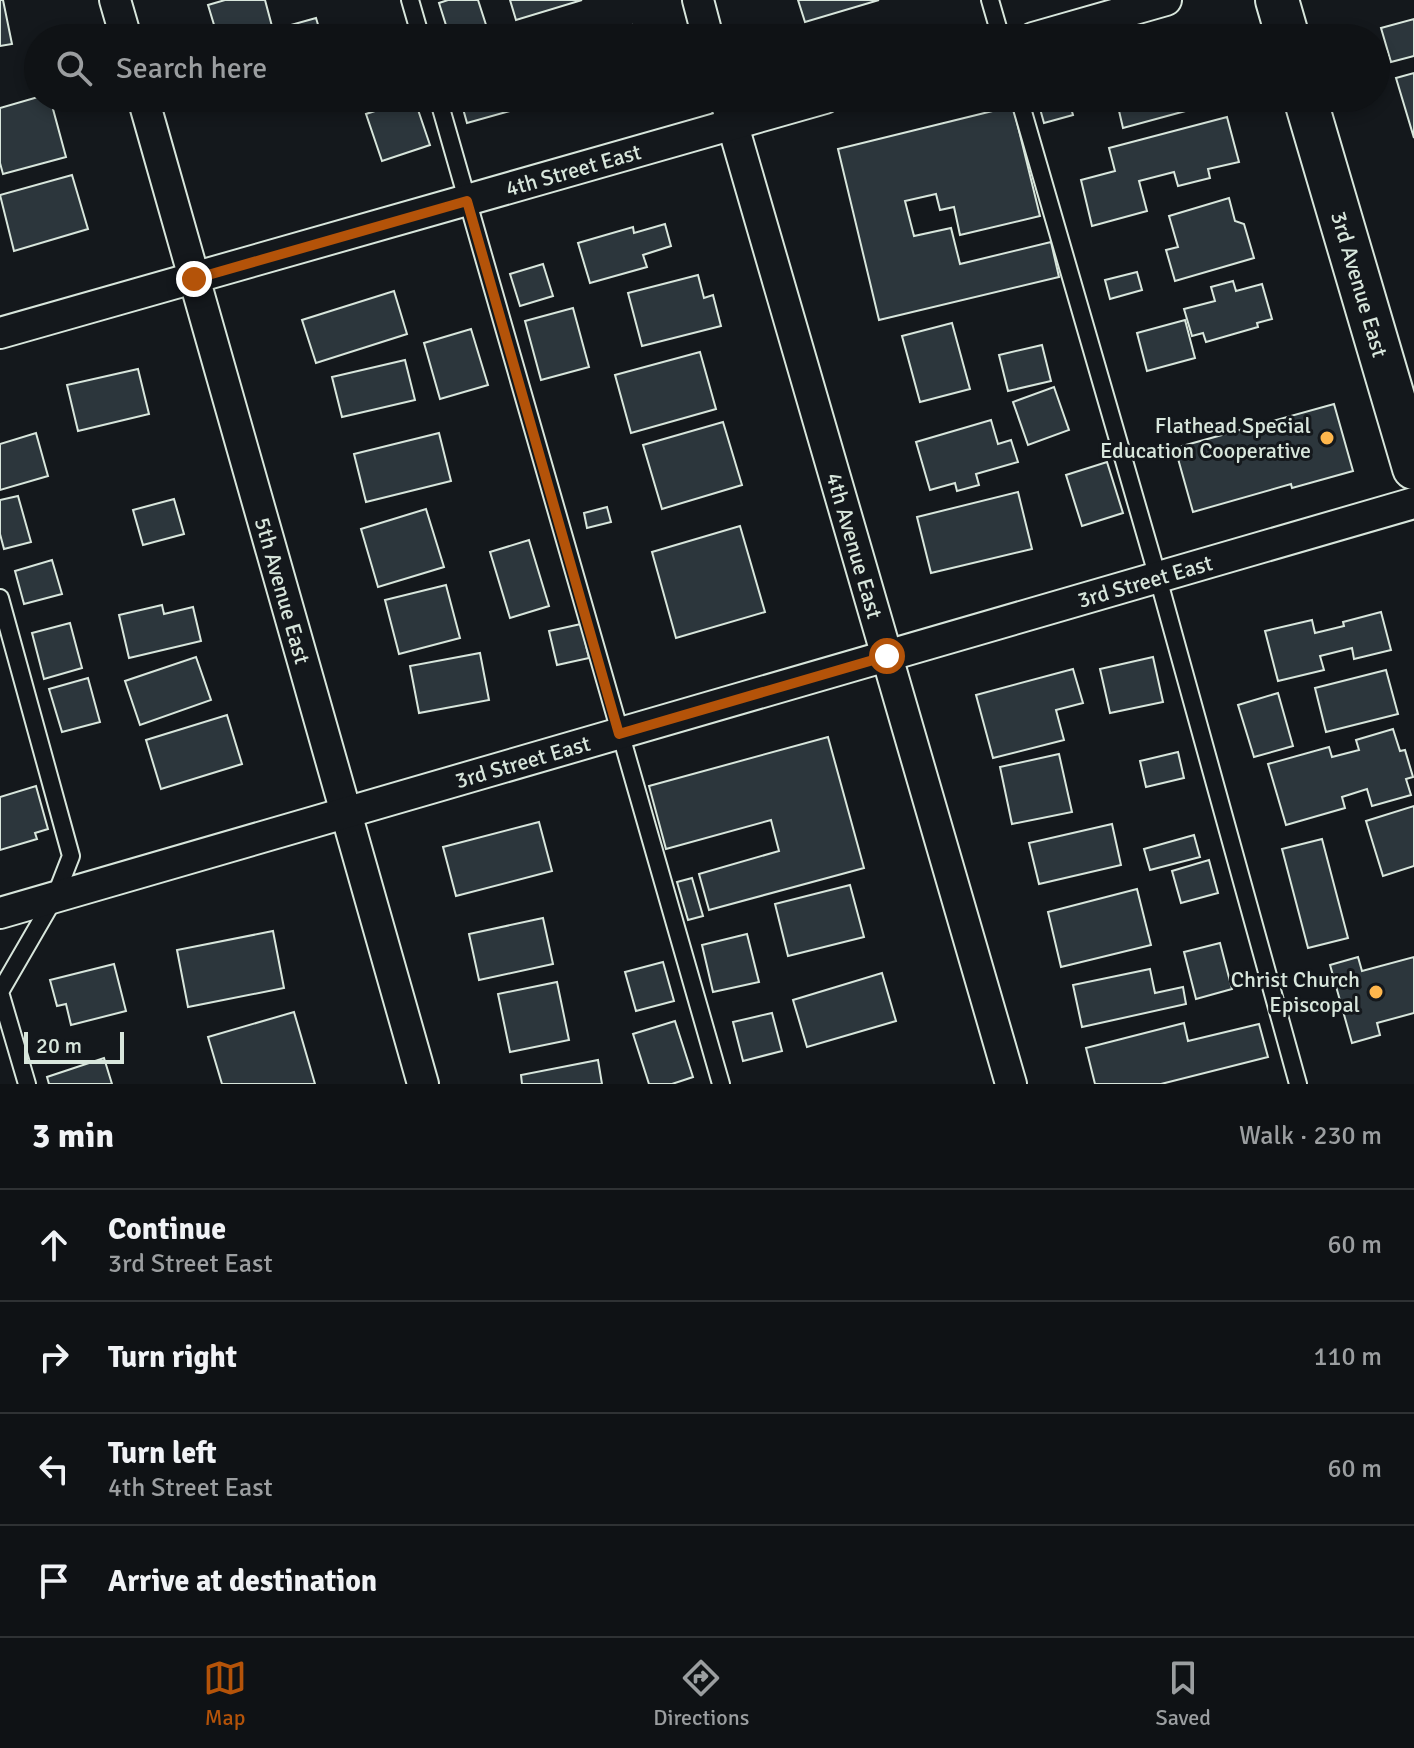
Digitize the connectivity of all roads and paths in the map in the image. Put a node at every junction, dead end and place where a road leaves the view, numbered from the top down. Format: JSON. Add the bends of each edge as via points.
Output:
{"nodes":[{"id":1,"x":115,"y":0,"type":"edge"},
{"id":2,"x":410,"y":0,"type":"edge"},
{"id":3,"x":698,"y":0,"type":"edge"},
{"id":4,"x":990,"y":0,"type":"edge"},
{"id":5,"x":1166,"y":0,"type":"edge"},
{"id":6,"x":1277,"y":0,"type":"edge"},
{"id":7,"x":122,"y":24,"type":"edge"},
{"id":8,"x":417,"y":24,"type":"edge"},
{"id":9,"x":704,"y":24,"type":"edge"},
{"id":10,"x":997,"y":24,"type":"edge"},
{"id":11,"x":1082,"y":24,"type":"edge"},
{"id":12,"x":1284,"y":24,"type":"edge"},
{"id":13,"x":147,"y":112,"type":"edge"},
{"id":14,"x":442,"y":112,"type":"edge"},
{"id":15,"x":726,"y":112,"type":"edge"},
{"id":16,"x":729,"y":112,"type":"edge"},
{"id":17,"x":1023,"y":112,"type":"edge"},
{"id":18,"x":1309,"y":112,"type":"edge"},
{"id":19,"x":467,"y":201,"type":"junction"},
{"id":20,"x":194,"y":279,"type":"junction"},
{"id":21,"x":0,"y":333,"type":"edge"},
{"id":22,"x":1414,"y":468,"type":"edge"},
{"id":23,"x":1414,"y":503,"type":"edge"},
{"id":24,"x":1158,"y":578,"type":"junction"},
{"id":25,"x":0,"y":598,"type":"edge"},
{"id":26,"x":887,"y":656,"type":"junction"},
{"id":27,"x":619,"y":734,"type":"junction"},
{"id":28,"x":346,"y":813,"type":"junction"},
{"id":29,"x":55,"y":897,"type":"junction"},
{"id":30,"x":0,"y":913,"type":"edge"},
{"id":31,"x":27,"y":1084,"type":"edge"},
{"id":32,"x":423,"y":1084,"type":"edge"},
{"id":33,"x":721,"y":1084,"type":"edge"},
{"id":34,"x":1011,"y":1084,"type":"edge"},
{"id":35,"x":1298,"y":1084,"type":"edge"}],
"edges":[{"from":1,"to":7,"type":"street"},
{"from":2,"to":8,"type":"lane"},
{"from":3,"to":9,"type":"street"},
{"from":4,"to":10,"type":"lane"},
{"from":5,"to":11,"type":"street"},
{"from":6,"to":12,"type":"street"},
{"from":13,"to":20,"type":"street","name":"5th Avenue East"},
{"from":14,"to":19,"type":"lane"},
{"from":15,"to":19,"type":"street","name":"4th Street East"},
{"from":16,"to":26,"type":"street","name":"4th Avenue East"},
{"from":17,"to":24,"type":"lane"},
{"from":18,"to":22,"type":"street","name":"3rd Avenue East"},
{"from":19,"to":20,"type":"street","name":"4th Street East"},
{"from":19,"to":27,"type":"lane"},
{"from":20,"to":21,"type":"street","name":"4th Street East"},
{"from":20,"to":28,"type":"street","name":"5th Avenue East"},
{"from":23,"to":24,"type":"street","name":"3rd Street East"},
{"from":24,"to":26,"type":"street","name":"3rd Street East"},
{"from":24,"to":35,"type":"lane"},
{"from":25,"to":29,"type":"lane","via":[[71,856]]},
{"from":26,"to":27,"type":"street","name":"3rd Street East"},
{"from":26,"to":34,"type":"street","name":"4th Avenue East"},
{"from":27,"to":28,"type":"street","name":"3rd Street East"},
{"from":27,"to":33,"type":"lane"},
{"from":28,"to":29,"type":"street","name":"3rd Street East"},
{"from":28,"to":32,"type":"street","name":"5th Avenue East"},
{"from":29,"to":30,"type":"street","name":"3rd Street East"},
{"from":29,"to":31,"type":"lane","via":[[0,992]]}]}
